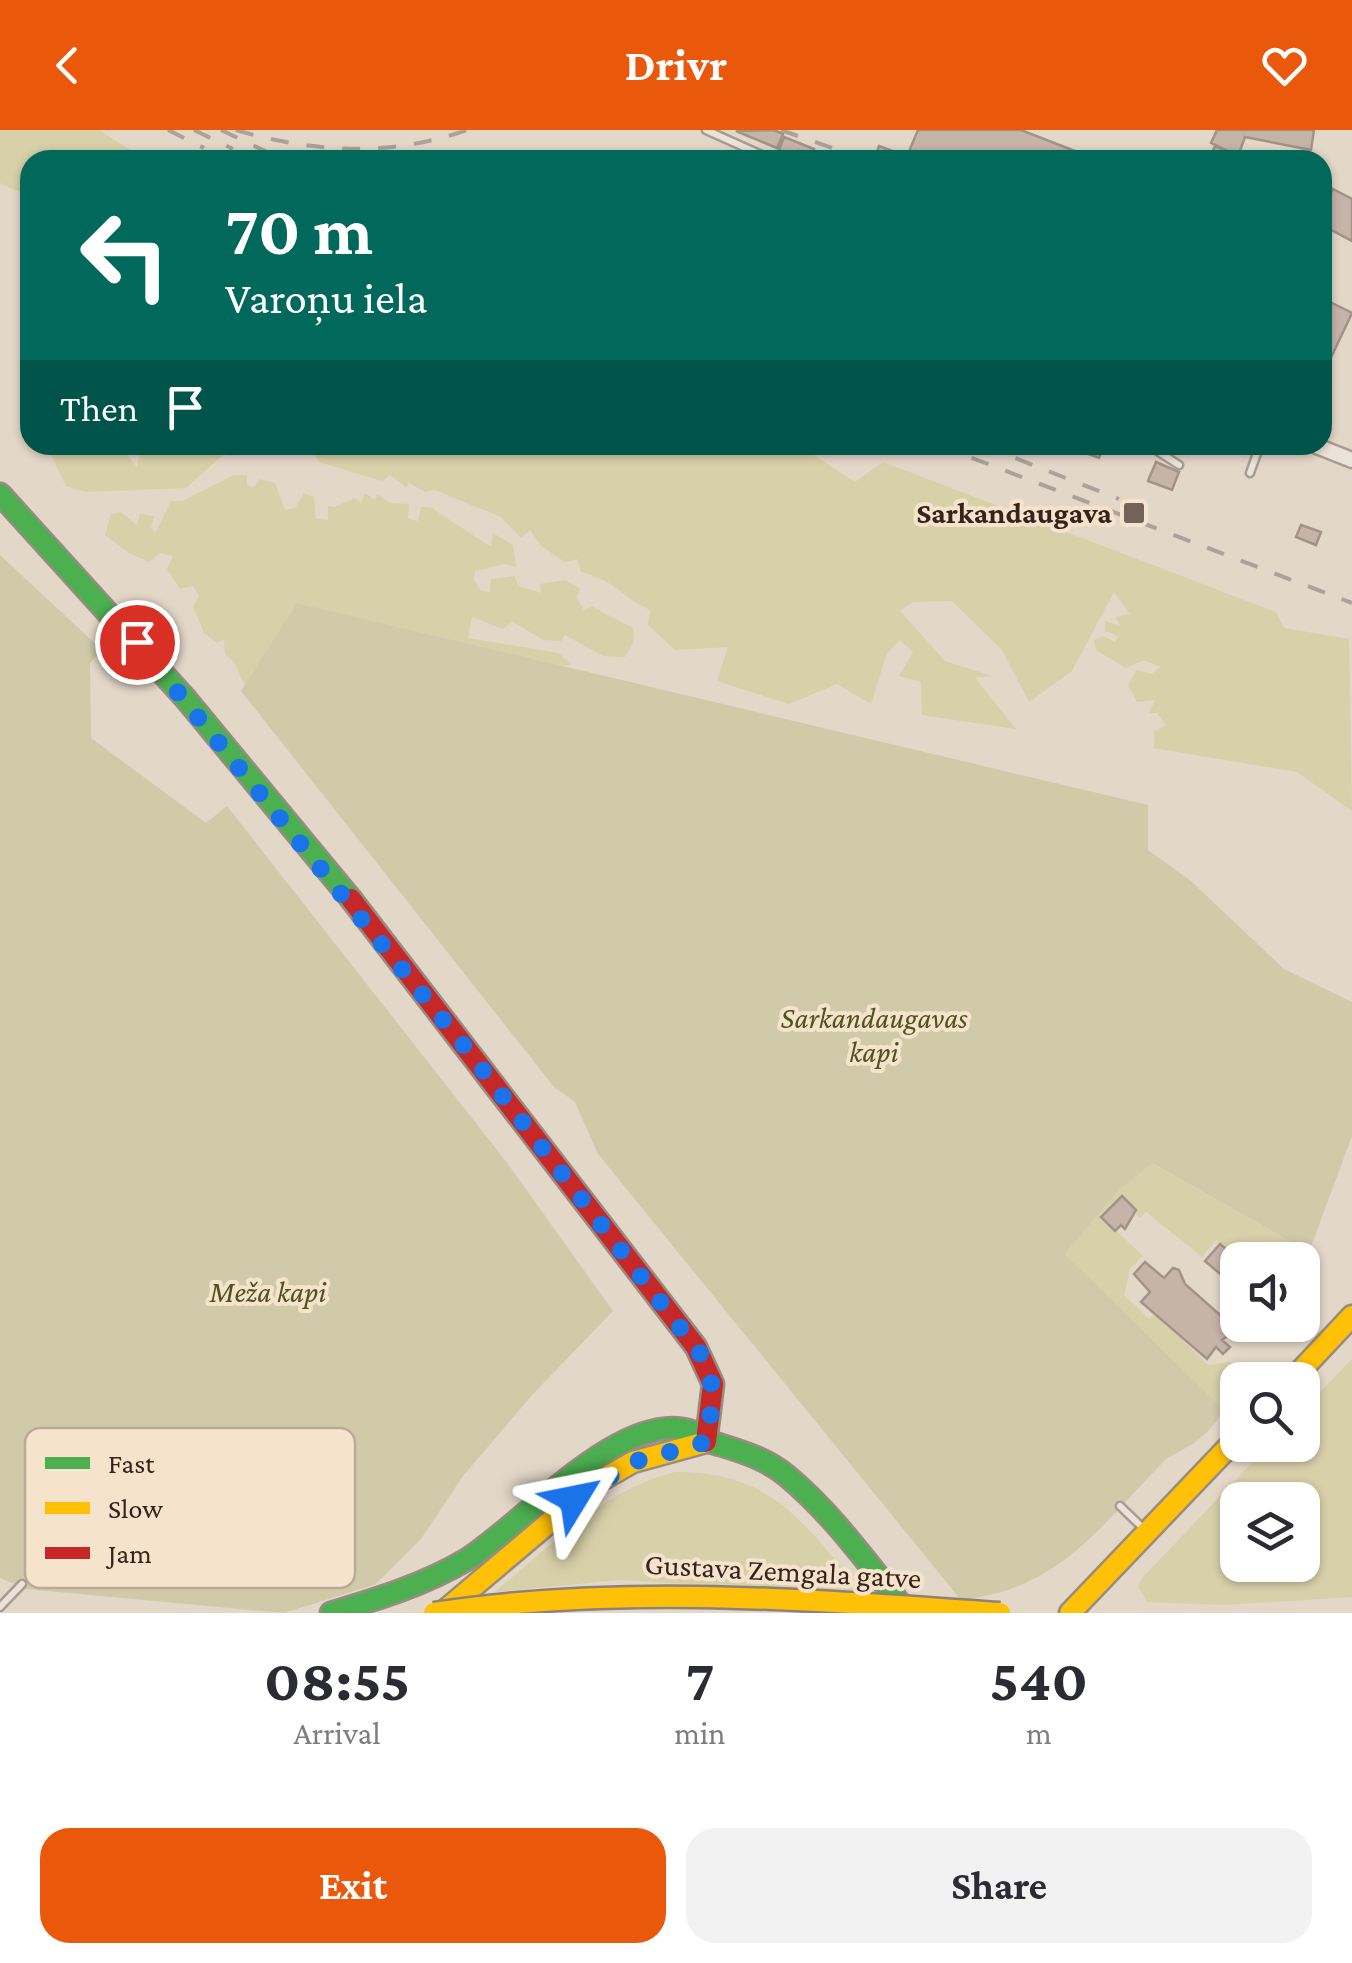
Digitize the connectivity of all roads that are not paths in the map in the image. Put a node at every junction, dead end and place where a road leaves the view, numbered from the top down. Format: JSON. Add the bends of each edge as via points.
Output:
{"nodes":[{"id":1,"x":706,"y":130,"type":"edge"},
{"id":2,"x":751,"y":150,"type":"edge"},
{"id":3,"x":1161,"y":455,"type":"edge"},
{"id":4,"x":1256,"y":455,"type":"edge"},
{"id":5,"x":1178,"y":465,"type":"dead end"},
{"id":6,"x":1250,"y":473,"type":"dead end"},
{"id":7,"x":0,"y":494,"type":"edge"},
{"id":8,"x":1352,"y":1316,"type":"edge"},
{"id":9,"x":1309,"y":1362,"type":"edge"},
{"id":10,"x":706,"y":1442,"type":"junction"},
{"id":11,"x":1220,"y":1456,"type":"edge"},
{"id":12,"x":1120,"y":1506,"type":"dead end"},
{"id":13,"x":1147,"y":1532,"type":"junction"},
{"id":14,"x":22,"y":1584,"type":"dead end"},
{"id":15,"x":0,"y":1607,"type":"edge"},
{"id":16,"x":331,"y":1613,"type":"edge"},
{"id":17,"x":438,"y":1613,"type":"edge"},
{"id":18,"x":908,"y":1613,"type":"edge"},
{"id":19,"x":1000,"y":1613,"type":"edge"},
{"id":20,"x":1070,"y":1613,"type":"edge"}],
"edges":[{"from":1,"to":2,"type":"lane"},
{"from":3,"to":5,"type":"lane"},
{"from":4,"to":6,"type":"lane"},
{"from":7,"to":10,"type":"street","via":[[182,693],[696,1347],[713,1384]]},
{"from":8,"to":9,"type":"street"},
{"from":10,"to":16,"type":"street","via":[[685,1430],[612,1448],[469,1559],[405,1591]]},
{"from":10,"to":17,"type":"street","name":"Gustava Zemgala gatve","via":[[633,1462],[596,1483]]},
{"from":10,"to":18,"type":"street","via":[[747,1451],[785,1474]]},
{"from":11,"to":13,"type":"street"},
{"from":12,"to":13,"type":"lane"},
{"from":13,"to":20,"type":"street"},
{"from":14,"to":15,"type":"lane"},
{"from":17,"to":19,"type":"street","name":"Gustava Zemgala gatve","bridge":true,"via":[[638,1592]]}]}
